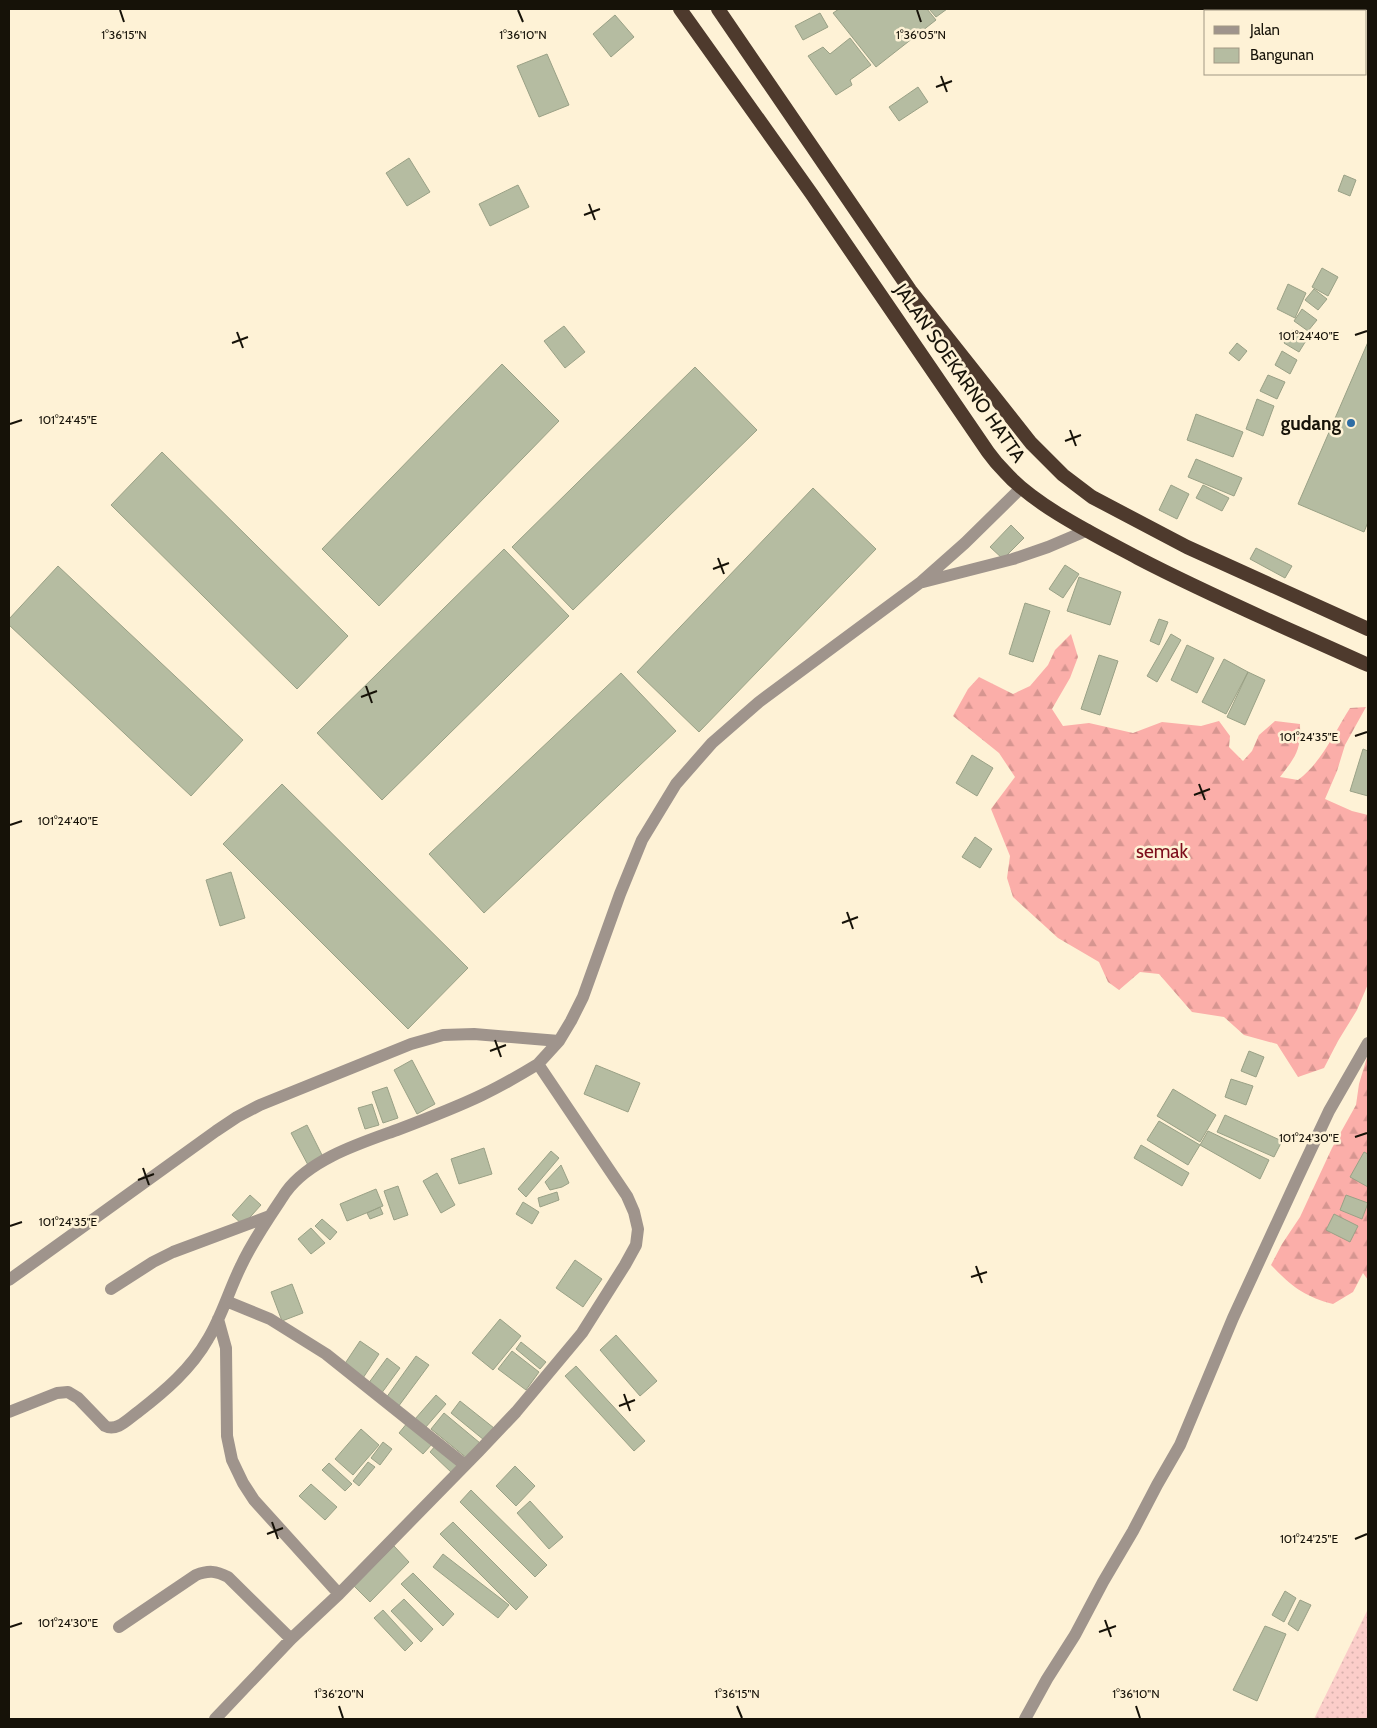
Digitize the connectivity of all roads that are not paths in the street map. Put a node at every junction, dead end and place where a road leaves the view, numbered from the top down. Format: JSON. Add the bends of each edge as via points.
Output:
{"nodes":[{"id":1,"x":680,"y":9,"type":"edge"},
{"id":2,"x":718,"y":9,"type":"edge"},
{"id":3,"x":1022,"y":488,"type":"junction"},
{"id":4,"x":1088,"y":530,"type":"junction"},
{"id":5,"x":921,"y":582,"type":"junction"},
{"id":6,"x":1368,"y":629,"type":"edge"},
{"id":7,"x":1368,"y":665,"type":"edge"},
{"id":8,"x":559,"y":1041,"type":"junction"},
{"id":9,"x":1368,"y":1043,"type":"edge"},
{"id":10,"x":538,"y":1064,"type":"junction"},
{"id":11,"x":270,"y":1216,"type":"junction"},
{"id":12,"x":9,"y":1280,"type":"edge"},
{"id":13,"x":111,"y":1289,"type":"dead end"},
{"id":14,"x":226,"y":1301,"type":"junction"},
{"id":15,"x":218,"y":1319,"type":"junction"},
{"id":16,"x":9,"y":1412,"type":"edge"},
{"id":17,"x":465,"y":1465,"type":"junction"},
{"id":18,"x":339,"y":1594,"type":"junction"},
{"id":19,"x":119,"y":1627,"type":"dead end"},
{"id":20,"x":292,"y":1639,"type":"junction"},
{"id":21,"x":215,"y":1719,"type":"edge"},
{"id":22,"x":1025,"y":1719,"type":"edge"}],
"edges":[{"from":1,"to":3,"type":"highway","name":"JALAN SOEKARNO HATTA","via":[[811,192],[988,452]]},
{"from":2,"to":6,"type":"highway","name":"JALAN SOEKARNO HATTA","via":[[910,290],[1032,443],[1063,475],[1092,497],[1187,547]]},
{"from":3,"to":4,"type":"highway","name":"JALAN SOEKARNO HATTA"},
{"from":3,"to":5,"type":"street"},
{"from":4,"to":5,"type":"street","via":[[1013,558]]},
{"from":4,"to":7,"type":"highway","name":"JALAN SOEKARNO HATTA","via":[[1190,585]]},
{"from":5,"to":8,"type":"street","via":[[759,702],[712,743],[676,784],[642,840],[583,997]]},
{"from":8,"to":10,"type":"street"},
{"from":8,"to":12,"type":"street","via":[[474,1034],[444,1035],[411,1044],[260,1105],[216,1131]]},
{"from":9,"to":22,"type":"street","via":[[1329,1111],[1298,1177],[1233,1318],[1180,1445]]},
{"from":10,"to":11,"type":"street","via":[[482,1095],[328,1159],[305,1173],[288,1189]]},
{"from":10,"to":17,"type":"street","via":[[628,1196],[638,1229],[636,1244],[582,1333],[516,1412]]},
{"from":11,"to":13,"type":"street","via":[[173,1252]]},
{"from":11,"to":14,"type":"street","via":[[240,1267]]},
{"from":14,"to":15,"type":"street"},
{"from":14,"to":17,"type":"street","via":[[270,1319],[326,1354]]},
{"from":15,"to":16,"type":"street","via":[[208,1339],[174,1383],[122,1424],[105,1426],[68,1392],[57,1393]]},
{"from":15,"to":18,"type":"street","via":[[226,1348],[227,1436],[232,1460],[254,1500]]},
{"from":17,"to":18,"type":"street"},
{"from":18,"to":20,"type":"street"},
{"from":19,"to":20,"type":"street","via":[[196,1575],[215,1571],[228,1577]]},
{"from":20,"to":21,"type":"street"}]}
